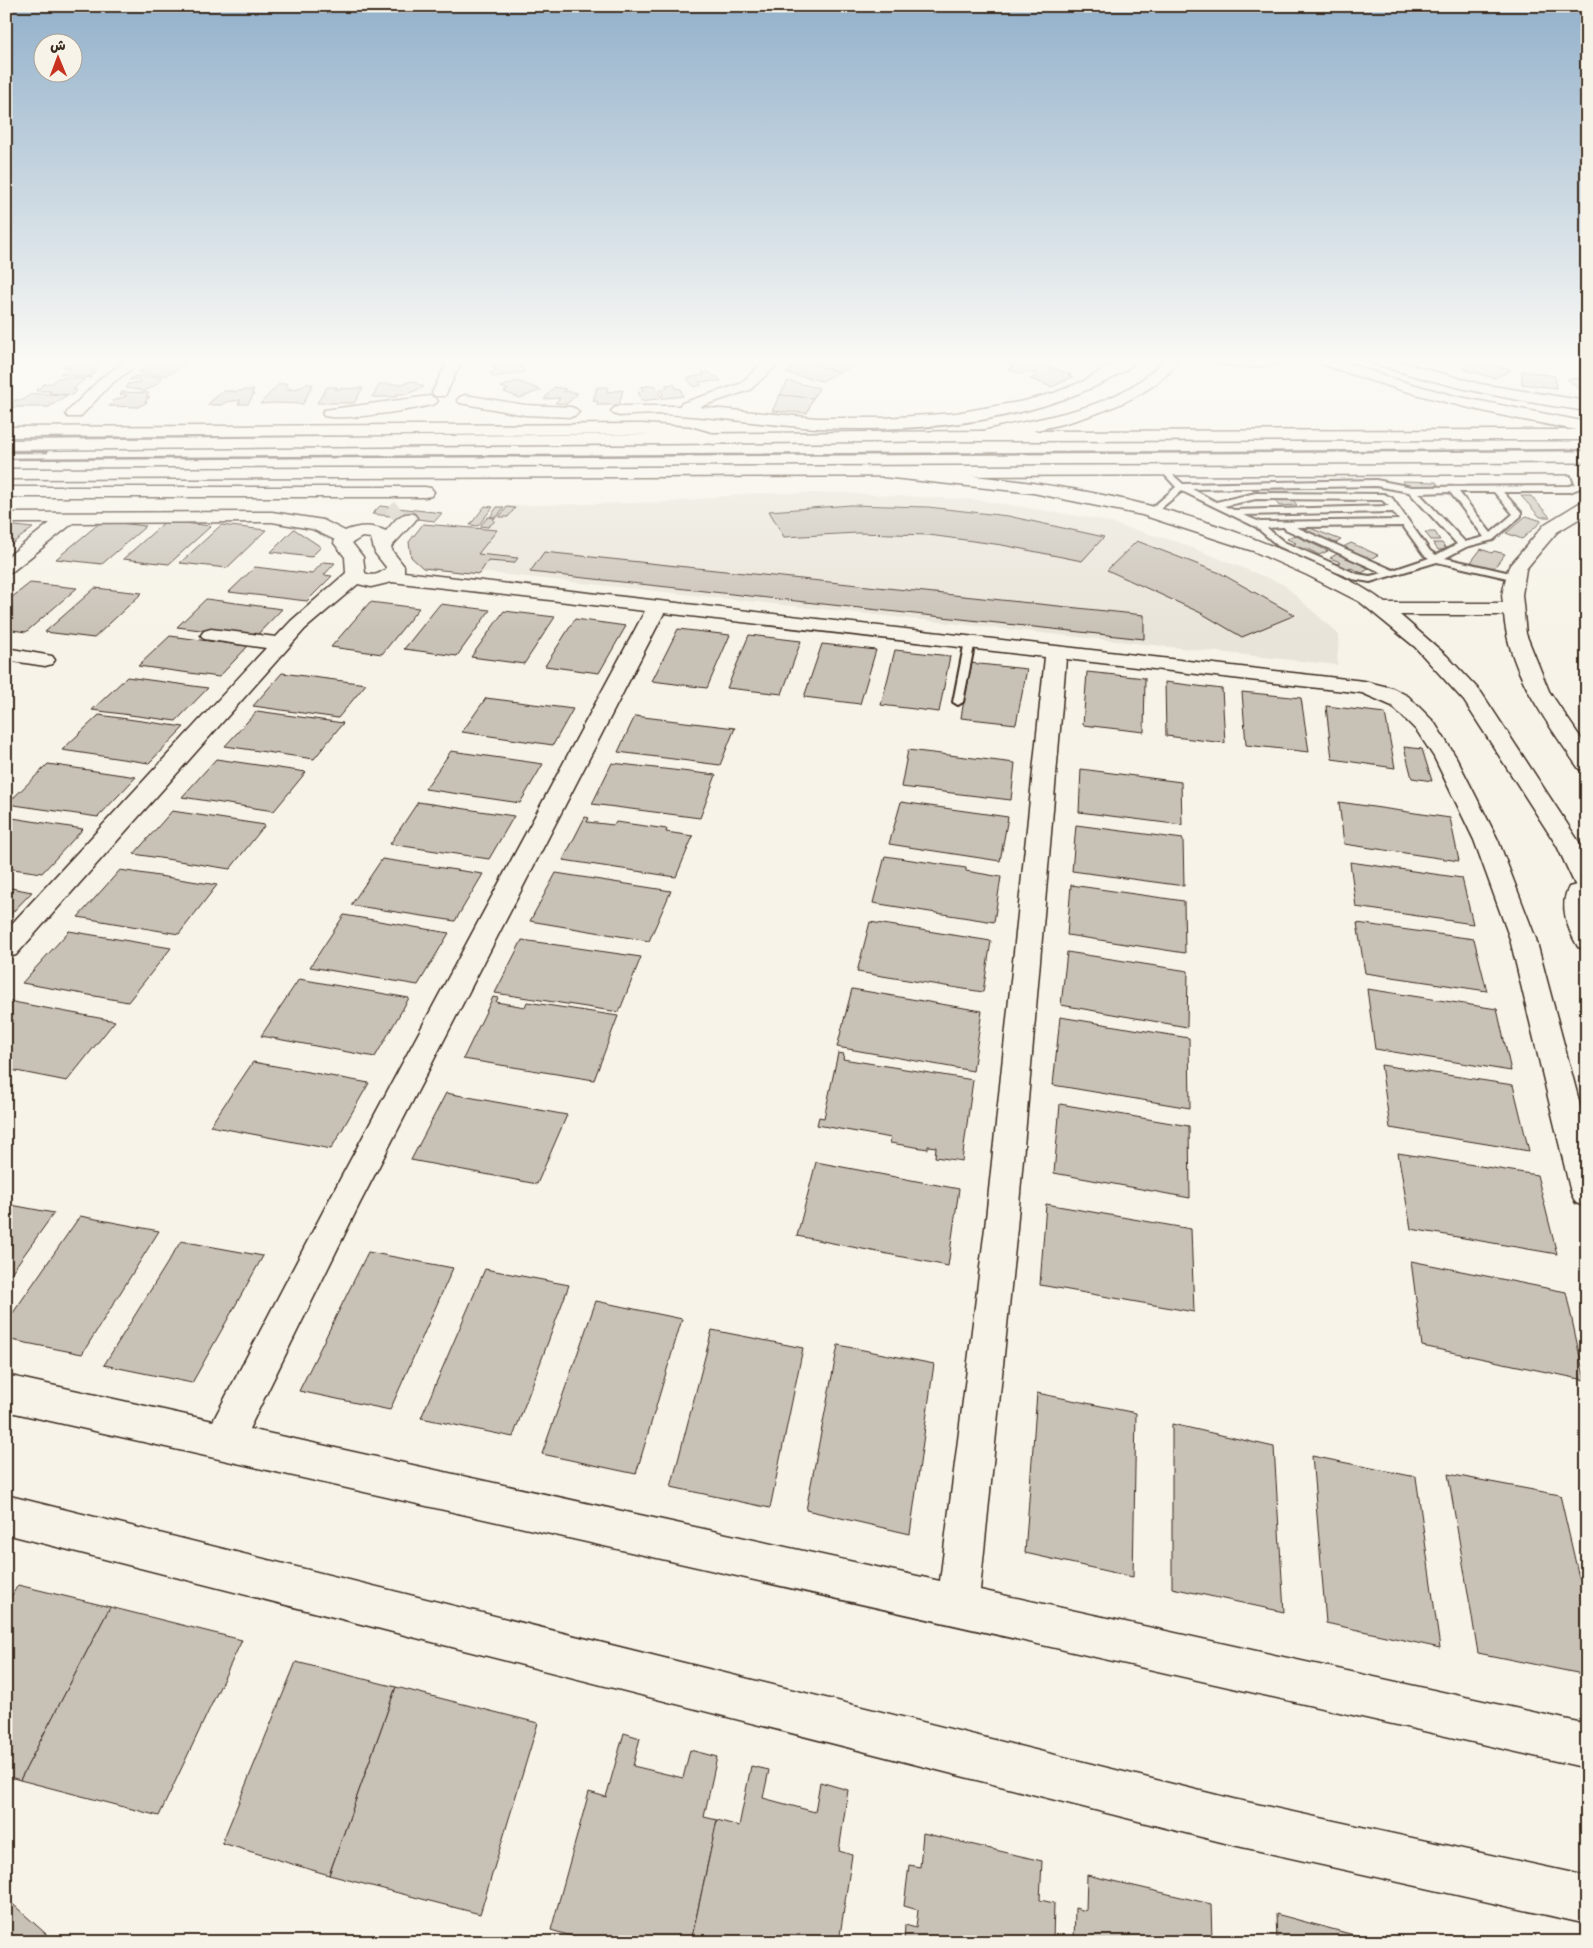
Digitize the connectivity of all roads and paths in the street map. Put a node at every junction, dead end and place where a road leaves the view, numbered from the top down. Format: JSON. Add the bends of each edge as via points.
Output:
{"nodes":[{"id":1,"x":1306,"y":451,"type":"edge"},
{"id":2,"x":1356,"y":451,"type":"edge"},
{"id":3,"x":1580,"y":469,"type":"edge"},
{"id":4,"x":1303,"y":471,"type":"junction"},
{"id":5,"x":1385,"y":471,"type":"junction"},
{"id":6,"x":1166,"y":472,"type":"junction"},
{"id":7,"x":440,"y":473,"type":"junction"},
{"id":8,"x":889,"y":473,"type":"junction"},
{"id":9,"x":6,"y":474,"type":"edge"},
{"id":10,"x":1181,"y":487,"type":"junction"},
{"id":11,"x":1496,"y":489,"type":"junction"},
{"id":12,"x":1412,"y":490,"type":"junction"},
{"id":13,"x":1453,"y":490,"type":"junction"},
{"id":14,"x":6,"y":492,"type":"edge"},
{"id":15,"x":1215,"y":505,"type":"junction"},
{"id":16,"x":1587,"y":506,"type":"edge"},
{"id":17,"x":409,"y":508,"type":"junction"},
{"id":18,"x":1395,"y":509,"type":"junction"},
{"id":19,"x":1151,"y":512,"type":"junction"},
{"id":20,"x":1234,"y":512,"type":"junction"},
{"id":21,"x":6,"y":518,"type":"edge"},
{"id":22,"x":68,"y":518,"type":"junction"},
{"id":23,"x":1405,"y":523,"type":"junction"},
{"id":24,"x":1282,"y":524,"type":"junction"},
{"id":25,"x":1259,"y":525,"type":"junction"},
{"id":26,"x":345,"y":538,"type":"junction"},
{"id":27,"x":1490,"y":538,"type":"junction"},
{"id":28,"x":377,"y":539,"type":"junction"},
{"id":29,"x":1463,"y":545,"type":"junction"},
{"id":30,"x":1436,"y":558,"type":"junction"},
{"id":31,"x":6,"y":566,"type":"edge"},
{"id":32,"x":1392,"y":573,"type":"junction"},
{"id":33,"x":356,"y":575,"type":"junction"},
{"id":34,"x":390,"y":576,"type":"junction"},
{"id":35,"x":1516,"y":577,"type":"junction"},
{"id":36,"x":657,"y":607,"type":"junction"},
{"id":37,"x":1513,"y":609,"type":"junction"},
{"id":38,"x":1382,"y":610,"type":"junction"},
{"id":39,"x":1409,"y":633,"type":"junction"},
{"id":40,"x":1516,"y":634,"type":"junction"},
{"id":41,"x":211,"y":635,"type":"dead end"},
{"id":42,"x":970,"y":641,"type":"junction"},
{"id":43,"x":280,"y":644,"type":"junction"},
{"id":44,"x":1056,"y":651,"type":"junction"},
{"id":45,"x":6,"y":654,"type":"edge"},
{"id":46,"x":45,"y":660,"type":"dead end"},
{"id":47,"x":958,"y":702,"type":"dead end"},
{"id":48,"x":1587,"y":764,"type":"edge"},
{"id":49,"x":1587,"y":885,"type":"edge"},
{"id":50,"x":1587,"y":891,"type":"edge"},
{"id":51,"x":1587,"y":940,"type":"edge"},
{"id":52,"x":6,"y":948,"type":"edge"},
{"id":53,"x":1587,"y":1193,"type":"edge"},
{"id":54,"x":6,"y":1393,"type":"edge"},
{"id":55,"x":223,"y":1441,"type":"junction"},
{"id":56,"x":6,"y":1514,"type":"edge"},
{"id":57,"x":958,"y":1605,"type":"junction"},
{"id":58,"x":1587,"y":1746,"type":"edge"},
{"id":59,"x":1587,"y":1900,"type":"edge"}],
"edges":[{"from":1,"to":4,"type":"street","via":[[1311,464]]},
{"from":2,"to":5,"type":"street","via":[[1366,464]]},
{"from":3,"to":5,"type":"street"},
{"from":3,"to":11,"type":"lane","via":[[1580,485],[1570,488]]},
{"from":4,"to":5,"type":"street"},
{"from":4,"to":6,"type":"street"},
{"from":6,"to":8,"type":"street"},
{"from":6,"to":10,"type":"lane"},
{"from":7,"to":8,"type":"street"},
{"from":7,"to":9,"type":"street"},
{"from":7,"to":17,"type":"street"},
{"from":8,"to":19,"type":"street","via":[[1033,488]]},
{"from":10,"to":12,"type":"lane","via":[[1376,483]]},
{"from":10,"to":15,"type":"lane"},
{"from":10,"to":19,"type":"lane"},
{"from":11,"to":13,"type":"lane"},
{"from":11,"to":27,"type":"lane","via":[[1518,514]]},
{"from":12,"to":13,"type":"lane"},
{"from":12,"to":29,"type":"lane"},
{"from":13,"to":27,"type":"lane"},
{"from":14,"to":17,"type":"street"},
{"from":15,"to":18,"type":"lane","via":[[1256,496],[1384,497]]},
{"from":15,"to":20,"type":"lane"},
{"from":16,"to":35,"type":"street","via":[[1551,528],[1517,569]]},
{"from":17,"to":28,"type":"street"},
{"from":18,"to":20,"type":"lane"},
{"from":18,"to":23,"type":"lane"},
{"from":19,"to":38,"type":"street","via":[[1260,548],[1314,571],[1367,598]]},
{"from":20,"to":25,"type":"lane"},
{"from":21,"to":22,"type":"street"},
{"from":22,"to":26,"type":"street","via":[[272,517],[317,524]]},
{"from":22,"to":31,"type":"street"},
{"from":23,"to":24,"type":"lane"},
{"from":23,"to":30,"type":"lane","via":[[1427,553]]},
{"from":24,"to":25,"type":"lane"},
{"from":24,"to":32,"type":"lane"},
{"from":25,"to":32,"type":"lane","via":[[1281,544],[1355,577],[1370,579]]},
{"from":26,"to":28,"type":"street","via":[[359,532]]},
{"from":26,"to":33,"type":"street","via":[[343,544],[354,558]]},
{"from":27,"to":29,"type":"lane"},
{"from":28,"to":34,"type":"street","via":[[395,566]]},
{"from":29,"to":30,"type":"lane"},
{"from":30,"to":32,"type":"lane"},
{"from":30,"to":35,"type":"lane"},
{"from":33,"to":34,"type":"street","via":[[367,581]]},
{"from":33,"to":43,"type":"street"},
{"from":34,"to":36,"type":"street"},
{"from":35,"to":37,"type":"street"},
{"from":36,"to":42,"type":"street"},
{"from":36,"to":55,"type":"street","via":[[348,1195]]},
{"from":37,"to":38,"type":"street"},
{"from":37,"to":40,"type":"street"},
{"from":38,"to":39,"type":"street"},
{"from":39,"to":40,"type":"street","via":[[1417,626],[1448,623],[1488,624]]},
{"from":39,"to":49,"type":"street","via":[[1440,660],[1473,697],[1569,845]]},
{"from":40,"to":48,"type":"street","via":[[1538,691]]},
{"from":41,"to":43,"type":"street"},
{"from":42,"to":44,"type":"street"},
{"from":42,"to":47,"type":"lane"},
{"from":43,"to":52,"type":"street"},
{"from":44,"to":53,"type":"street","via":[[1364,687],[1400,701],[1415,714],[1445,757],[1502,880],[1523,939]]},
{"from":44,"to":57,"type":"street","via":[[1005,1188]]},
{"from":45,"to":46,"type":"street"},
{"from":50,"to":51,"type":"street","via":[[1578,893],[1576,906]]},
{"from":54,"to":55,"type":"street"},
{"from":55,"to":57,"type":"street"},
{"from":56,"to":59,"type":"street","via":[[1232,1822]]},
{"from":57,"to":58,"type":"street"}]}
